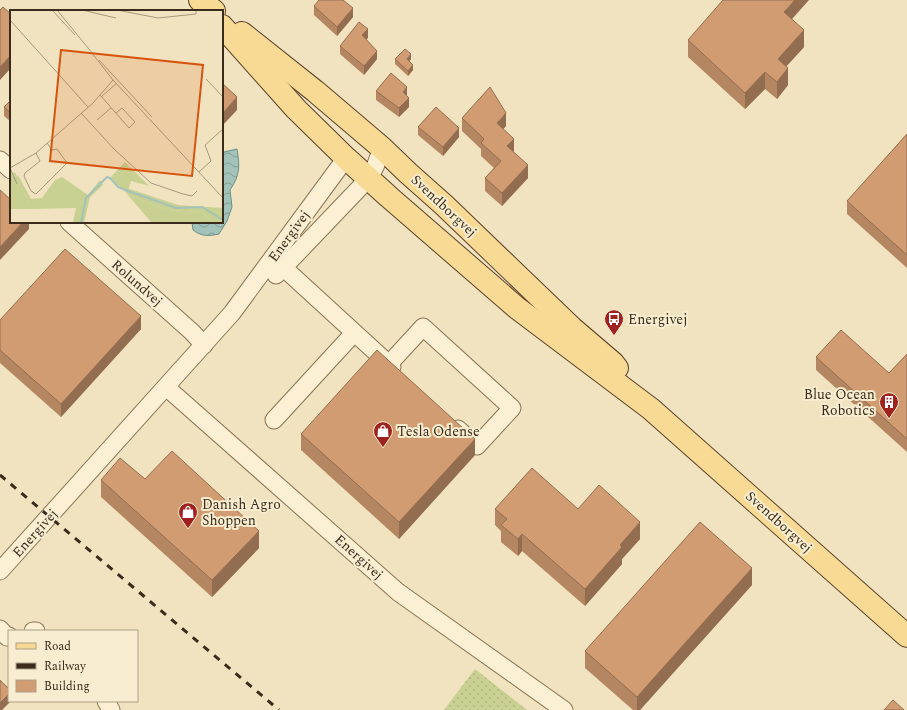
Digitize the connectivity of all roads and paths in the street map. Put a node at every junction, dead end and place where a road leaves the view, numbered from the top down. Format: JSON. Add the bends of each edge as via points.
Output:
{"nodes":[{"id":1,"x":200,"y":0,"type":"edge"},
{"id":2,"x":208,"y":10,"type":"edge"},
{"id":3,"x":213,"y":10,"type":"edge"},
{"id":4,"x":223,"y":18,"type":"edge"},
{"id":5,"x":223,"y":27,"type":"edge"},
{"id":6,"x":346,"y":158,"type":"junction"},
{"id":7,"x":0,"y":160,"type":"edge"},
{"id":8,"x":375,"y":164,"type":"junction"},
{"id":9,"x":10,"y":169,"type":"edge"},
{"id":10,"x":70,"y":223,"type":"edge"},
{"id":11,"x":278,"y":263,"type":"junction"},
{"id":12,"x":354,"y":333,"type":"junction"},
{"id":13,"x":204,"y":345,"type":"junction"},
{"id":14,"x":389,"y":364,"type":"junction"},
{"id":15,"x":405,"y":380,"type":"edge"},
{"id":16,"x":166,"y":387,"type":"junction"},
{"id":17,"x":651,"y":409,"type":"junction"},
{"id":18,"x":274,"y":420,"type":"dead end"},
{"id":19,"x":449,"y":420,"type":"edge"},
{"id":20,"x":0,"y":571,"type":"edge"},
{"id":21,"x":0,"y":629,"type":"edge"},
{"id":22,"x":8,"y":636,"type":"edge"},
{"id":23,"x":907,"y":636,"type":"edge"},
{"id":24,"x":564,"y":710,"type":"edge"}],
"edges":[{"from":1,"to":2,"type":"main road"},
{"from":1,"to":3,"type":"main road"},
{"from":4,"to":8,"type":"main road","name":"Svendborgvej","via":[[316,91]]},
{"from":5,"to":6,"type":"main road","name":"Svendborgvej","via":[[296,109]]},
{"from":6,"to":8,"type":"main road","name":"Svendborgvej"},
{"from":6,"to":11,"type":"street","name":"Energivej"},
{"from":7,"to":9,"type":"street"},
{"from":8,"to":11,"type":"street","name":"Energivej"},
{"from":8,"to":17,"type":"main road","name":"Svendborgvej","via":[[395,202],[517,308]]},
{"from":8,"to":17,"type":"main road","name":"Svendborgvej","via":[[408,173],[572,328],[613,363]]},
{"from":10,"to":13,"type":"street","name":"Rolundvej"},
{"from":11,"to":12,"type":"street"},
{"from":11,"to":13,"type":"street","name":"Energivej"},
{"from":12,"to":14,"type":"street"},
{"from":12,"to":18,"type":"street"},
{"from":13,"to":16,"type":"street","name":"Energivej"},
{"from":14,"to":15,"type":"street"},
{"from":14,"to":19,"type":"street","via":[[423,327],[512,408],[477,446]]},
{"from":16,"to":20,"type":"street","name":"Energivej"},
{"from":16,"to":24,"type":"street","name":"Energivej","via":[[398,592]]},
{"from":17,"to":23,"type":"main road","name":"Svendborgvej"},
{"from":21,"to":22,"type":"street"}]}
